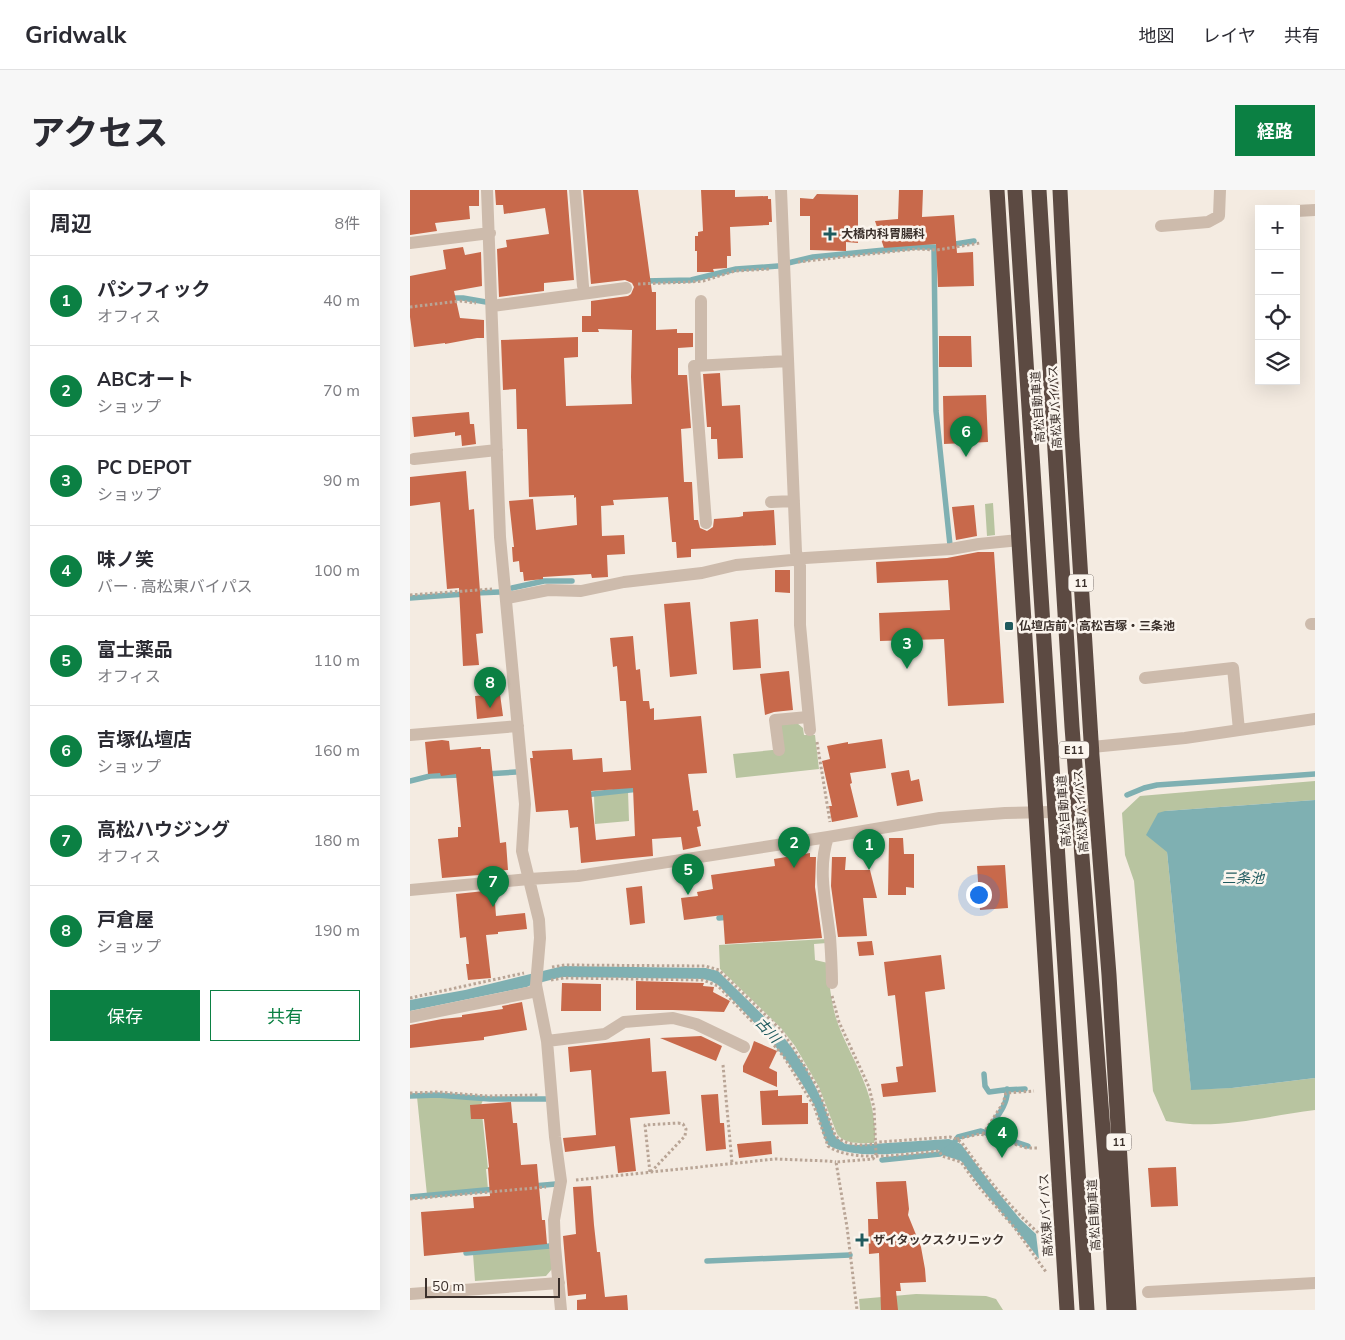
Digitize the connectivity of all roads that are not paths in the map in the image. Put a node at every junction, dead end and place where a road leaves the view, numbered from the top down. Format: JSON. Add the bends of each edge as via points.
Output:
{"nodes":[{"id":1,"x":487,"y":190,"type":"edge"},
{"id":2,"x":575,"y":190,"type":"edge"},
{"id":3,"x":781,"y":190,"type":"edge"},
{"id":4,"x":998,"y":190,"type":"edge"},
{"id":5,"x":1015,"y":190,"type":"edge"},
{"id":6,"x":1039,"y":190,"type":"edge"},
{"id":7,"x":1060,"y":190,"type":"edge"},
{"id":8,"x":1220,"y":190,"type":"edge"},
{"id":9,"x":1315,"y":210,"type":"edge"},
{"id":10,"x":1300,"y":212,"type":"edge"},
{"id":11,"x":1160,"y":226,"type":"dead end"},
{"id":12,"x":490,"y":233,"type":"junction"},
{"id":13,"x":410,"y":244,"type":"edge"},
{"id":14,"x":583,"y":286,"type":"dead end"},
{"id":15,"x":626,"y":288,"type":"road end"},
{"id":16,"x":701,"y":301,"type":"dead end"},
{"id":17,"x":492,"y":306,"type":"junction"},
{"id":18,"x":788,"y":361,"type":"junction"},
{"id":19,"x":701,"y":365,"type":"junction"},
{"id":20,"x":497,"y":450,"type":"junction"},
{"id":21,"x":414,"y":459,"type":"dead end"},
{"id":22,"x":794,"y":501,"type":"junction"},
{"id":23,"x":771,"y":502,"type":"dead end"},
{"id":24,"x":706,"y":523,"type":"dead end"},
{"id":25,"x":1019,"y":540,"type":"junction"},
{"id":26,"x":798,"y":559,"type":"junction"},
{"id":27,"x":506,"y":593,"type":"junction"},
{"id":28,"x":1145,"y":678,"type":"dead end"},
{"id":29,"x":808,"y":717,"type":"junction"},
{"id":30,"x":1315,"y":719,"type":"edge"},
{"id":31,"x":518,"y":726,"type":"junction"},
{"id":32,"x":810,"y":730,"type":"road end"},
{"id":33,"x":1239,"y":730,"type":"junction"},
{"id":34,"x":410,"y":735,"type":"edge"},
{"id":35,"x":1092,"y":747,"type":"junction"},
{"id":36,"x":779,"y":750,"type":"dead end"},
{"id":37,"x":1096,"y":811,"type":"junction"},
{"id":38,"x":1037,"y":812,"type":"junction"},
{"id":39,"x":828,"y":837,"type":"junction"},
{"id":40,"x":529,"y":879,"type":"junction"},
{"id":41,"x":410,"y":890,"type":"edge"},
{"id":42,"x":1046,"y":975,"type":"junction"},
{"id":43,"x":1109,"y":975,"type":"junction"},
{"id":44,"x":832,"y":983,"type":"road end"},
{"id":45,"x":537,"y":988,"type":"junction"},
{"id":46,"x":410,"y":1016,"type":"edge"},
{"id":47,"x":547,"y":1041,"type":"junction"},
{"id":48,"x":744,"y":1047,"type":"dead end"},
{"id":49,"x":559,"y":1283,"type":"junction"},
{"id":50,"x":1315,"y":1283,"type":"edge"},
{"id":51,"x":1148,"y":1292,"type":"dead end"},
{"id":52,"x":410,"y":1294,"type":"edge"},
{"id":53,"x":561,"y":1310,"type":"edge"},
{"id":54,"x":1067,"y":1310,"type":"edge"},
{"id":55,"x":1083,"y":1310,"type":"edge"},
{"id":56,"x":1087,"y":1310,"type":"edge"},
{"id":57,"x":1114,"y":1310,"type":"edge"},
{"id":58,"x":1118,"y":1310,"type":"edge"},
{"id":59,"x":1128,"y":1310,"type":"edge"}],
"edges":[{"from":1,"to":12,"type":"street"},
{"from":2,"to":14,"type":"street"},
{"from":3,"to":18,"type":"street"},
{"from":4,"to":25,"type":"highway","name":"高松東バイパス"},
{"from":5,"to":56,"type":"highway","name":"高松自動車道","number":"E11"},
{"from":6,"to":57,"type":"highway","name":"高松自動車道","number":"E11","via":[[1072,727]]},
{"from":7,"to":35,"type":"highway","name":"高松東バイパス","number":"11"},
{"from":8,"to":11,"type":"street","via":[[1219,216],[1208,222]]},
{"from":9,"to":10,"type":"street"},
{"from":12,"to":13,"type":"street"},
{"from":12,"to":17,"type":"street"},
{"from":15,"to":17,"type":"street"},
{"from":16,"to":19,"type":"street"},
{"from":17,"to":20,"type":"street"},
{"from":18,"to":19,"type":"street"},
{"from":18,"to":22,"type":"street"},
{"from":19,"to":24,"type":"street","via":[[694,366]]},
{"from":20,"to":21,"type":"street"},
{"from":20,"to":27,"type":"street"},
{"from":22,"to":23,"type":"street"},
{"from":22,"to":26,"type":"street"},
{"from":25,"to":26,"type":"street","via":[[951,549]]},
{"from":25,"to":38,"type":"highway","name":"高松東バイパス"},
{"from":26,"to":27,"type":"street","via":[[624,582],[582,591]]},
{"from":26,"to":29,"type":"street"},
{"from":27,"to":31,"type":"street"},
{"from":28,"to":33,"type":"street","via":[[1233,668]]},
{"from":29,"to":32,"type":"street"},
{"from":29,"to":36,"type":"street","via":[[775,720]]},
{"from":30,"to":33,"type":"street"},
{"from":31,"to":34,"type":"street"},
{"from":31,"to":40,"type":"street","via":[[525,804],[522,851]]},
{"from":33,"to":35,"type":"street"},
{"from":35,"to":37,"type":"highway","name":"高松東バイパス","number":"11"},
{"from":37,"to":38,"type":"street"},
{"from":37,"to":43,"type":"highway","name":"高松東バイパス","number":"11"},
{"from":38,"to":39,"type":"street","via":[[940,818]]},
{"from":38,"to":42,"type":"highway","name":"高松東バイパス"},
{"from":39,"to":40,"type":"street","via":[[578,876]]},
{"from":39,"to":44,"type":"street","via":[[822,864]]},
{"from":40,"to":41,"type":"street"},
{"from":40,"to":45,"type":"street","via":[[539,920]]},
{"from":42,"to":54,"type":"highway","name":"高松東バイパス"},
{"from":42,"to":55,"type":"highway","via":[[1065,1028]]},
{"from":43,"to":58,"type":"highway","via":[[1099,1025]]},
{"from":43,"to":59,"type":"highway","name":"高松東バイパス","number":"11"},
{"from":45,"to":46,"type":"street"},
{"from":45,"to":47,"type":"street"},
{"from":47,"to":48,"type":"street","via":[[605,1034],[624,1022],[673,1018],[696,1024]]},
{"from":47,"to":49,"type":"street","via":[[554,1137],[561,1181],[554,1220]]},
{"from":49,"to":52,"type":"street"},
{"from":49,"to":53,"type":"street"},
{"from":50,"to":51,"type":"street"}]}
